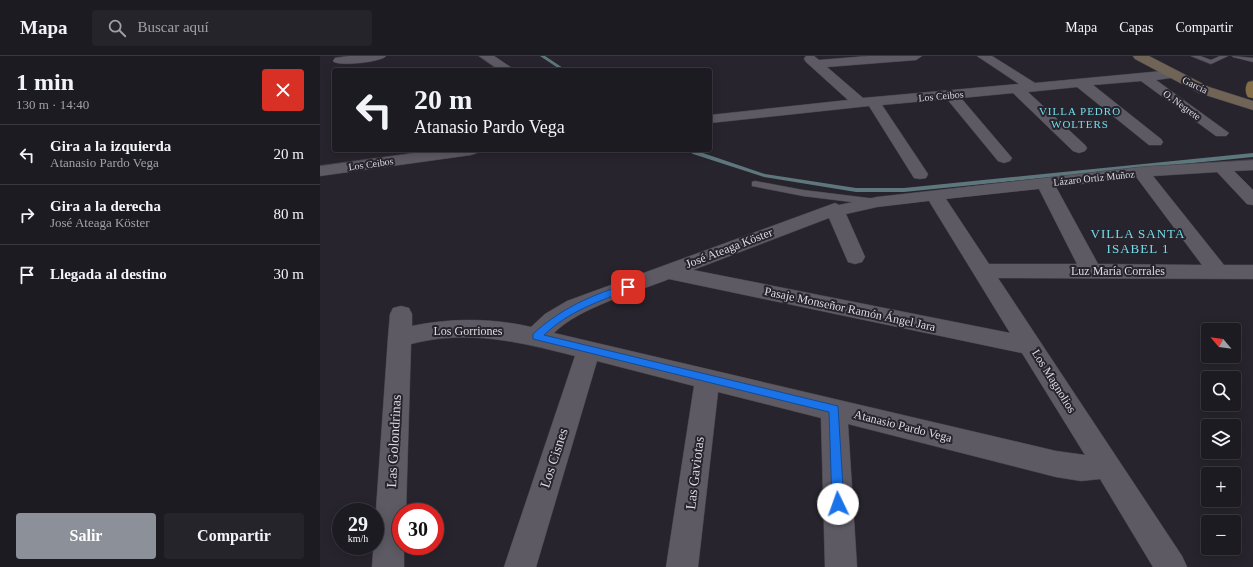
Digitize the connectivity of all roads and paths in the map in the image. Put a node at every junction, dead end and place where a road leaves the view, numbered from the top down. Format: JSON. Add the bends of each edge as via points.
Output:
{"nodes":[{"id":1,"x":380,"y":56,"type":"edge"},
{"id":2,"x":485,"y":56,"type":"edge"},
{"id":3,"x":916,"y":56,"type":"edge"},
{"id":4,"x":983,"y":56,"type":"edge"},
{"id":5,"x":1139,"y":56,"type":"edge"},
{"id":6,"x":1159,"y":56,"type":"edge"},
{"id":7,"x":1194,"y":56,"type":"edge"},
{"id":8,"x":1225,"y":56,"type":"edge"},
{"id":9,"x":1235,"y":56,"type":"edge"},
{"id":10,"x":893,"y":57,"type":"edge"},
{"id":11,"x":811,"y":60,"type":"edge"},
{"id":12,"x":1253,"y":60,"type":"edge"},
{"id":13,"x":339,"y":62,"type":"edge"},
{"id":14,"x":505,"y":68,"type":"edge"},
{"id":15,"x":1173,"y":74,"type":"junction"},
{"id":16,"x":1144,"y":77,"type":"junction"},
{"id":17,"x":1081,"y":83,"type":"junction"},
{"id":18,"x":1253,"y":85,"type":"edge"},
{"id":19,"x":1034,"y":88,"type":"junction"},
{"id":20,"x":1017,"y":89,"type":"junction"},
{"id":21,"x":951,"y":95,"type":"junction"},
{"id":22,"x":1253,"y":95,"type":"edge"},
{"id":23,"x":867,"y":102,"type":"junction"},
{"id":24,"x":1253,"y":106,"type":"edge"},
{"id":25,"x":712,"y":119,"type":"edge"},
{"id":26,"x":1221,"y":133,"type":"dead end"},
{"id":27,"x":1155,"y":142,"type":"dead end"},
{"id":28,"x":1079,"y":148,"type":"dead end"},
{"id":29,"x":334,"y":152,"type":"edge"},
{"id":30,"x":456,"y":152,"type":"edge"},
{"id":31,"x":1004,"y":158,"type":"dead end"},
{"id":32,"x":1253,"y":165,"type":"edge"},
{"id":33,"x":1221,"y":167,"type":"junction"},
{"id":34,"x":327,"y":170,"type":"edge"},
{"id":35,"x":1141,"y":172,"type":"junction"},
{"id":36,"x":920,"y":174,"type":"dead end"},
{"id":37,"x":1045,"y":183,"type":"junction"},
{"id":38,"x":755,"y":184,"type":"dead end"},
{"id":39,"x":934,"y":196,"type":"junction"},
{"id":40,"x":1253,"y":200,"type":"edge"},
{"id":41,"x":876,"y":202,"type":"junction"},
{"id":42,"x":835,"y":209,"type":"junction"},
{"id":43,"x":855,"y":257,"type":"dead end"},
{"id":44,"x":983,"y":271,"type":"junction"},
{"id":45,"x":1092,"y":271,"type":"junction"},
{"id":46,"x":668,"y":272,"type":"junction"},
{"id":47,"x":1218,"y":272,"type":"junction"},
{"id":48,"x":1253,"y":272,"type":"edge"},
{"id":49,"x":400,"y":326,"type":"joint"},
{"id":50,"x":536,"y":336,"type":"junction"},
{"id":51,"x":1032,"y":346,"type":"junction"},
{"id":52,"x":589,"y":349,"type":"junction"},
{"id":53,"x":707,"y":378,"type":"junction"},
{"id":54,"x":834,"y":409,"type":"junction"},
{"id":55,"x":1108,"y":466,"type":"junction"},
{"id":56,"x":388,"y":567,"type":"edge"},
{"id":57,"x":520,"y":567,"type":"edge"},
{"id":58,"x":682,"y":567,"type":"edge"},
{"id":59,"x":841,"y":567,"type":"edge"},
{"id":60,"x":1171,"y":567,"type":"edge"}],
"edges":[{"from":1,"to":13,"type":"street"},
{"from":2,"to":14,"type":"street"},
{"from":3,"to":10,"type":"street"},
{"from":4,"to":19,"type":"street"},
{"from":5,"to":15,"type":"street","name":"García"},
{"from":6,"to":22,"type":"street","name":"García","via":[[1218,86]]},
{"from":7,"to":8,"type":"lane","via":[[1211,62]]},
{"from":9,"to":12,"type":"lane"},
{"from":10,"to":11,"type":"street"},
{"from":11,"to":23,"type":"street"},
{"from":15,"to":16,"type":"street","name":"Los Ceibos"},
{"from":15,"to":24,"type":"street","name":"García","via":[[1204,90]]},
{"from":16,"to":17,"type":"street","name":"Los Ceibos"},
{"from":16,"to":26,"type":"street","name":"O. Negrete"},
{"from":17,"to":19,"type":"street","name":"Los Ceibos"},
{"from":17,"to":27,"type":"street"},
{"from":18,"to":22,"type":"main road"},
{"from":19,"to":20,"type":"street","name":"Los Ceibos"},
{"from":20,"to":21,"type":"street","name":"Los Ceibos"},
{"from":20,"to":28,"type":"street"},
{"from":21,"to":23,"type":"street","name":"Los Ceibos"},
{"from":21,"to":31,"type":"street"},
{"from":23,"to":25,"type":"street","name":"Los Ceibos"},
{"from":23,"to":36,"type":"street"},
{"from":29,"to":34,"type":"street"},
{"from":30,"to":34,"type":"street","name":"Los Ceibos"},
{"from":32,"to":33,"type":"street","name":"Lázaro Ortiz Muñoz"},
{"from":33,"to":35,"type":"street","name":"Lázaro Ortiz Muñoz"},
{"from":33,"to":40,"type":"street"},
{"from":35,"to":37,"type":"street","name":"Lázaro Ortiz Muñoz"},
{"from":35,"to":47,"type":"street"},
{"from":37,"to":39,"type":"street","name":"Lázaro Ortiz Muñoz"},
{"from":37,"to":45,"type":"street"},
{"from":38,"to":41,"type":"lane"},
{"from":39,"to":41,"type":"street","name":"José Ateaga Köster"},
{"from":39,"to":44,"type":"street","name":"Los Magnolios"},
{"from":41,"to":42,"type":"street","name":"José Ateaga Köster"},
{"from":42,"to":43,"type":"street"},
{"from":42,"to":46,"type":"street","name":"José Ateaga Köster"},
{"from":44,"to":45,"type":"street","name":"Luz María Corrales"},
{"from":44,"to":51,"type":"street","name":"Los Magnolios"},
{"from":45,"to":47,"type":"street","name":"Luz María Corrales"},
{"from":46,"to":50,"type":"street","name":"José Ateaga Köster","via":[[575,308],[553,320]]},
{"from":46,"to":51,"type":"street","name":"Pasaje Monseñor Ramón Ángel Jara"},
{"from":47,"to":48,"type":"street","name":"Luz María Corrales"},
{"from":49,"to":50,"type":"street","name":"Los Gorriones","via":[[428,331],[501,330]]},
{"from":49,"to":56,"type":"street","name":"Las Golondrinas"},
{"from":50,"to":52,"type":"street","name":"Atanasio Pardo Vega"},
{"from":51,"to":55,"type":"street","name":"Los Magnolios"},
{"from":52,"to":53,"type":"street","name":"Atanasio Pardo Vega"},
{"from":52,"to":57,"type":"street","name":"Los Cisnes"},
{"from":53,"to":54,"type":"street","name":"Atanasio Pardo Vega"},
{"from":53,"to":58,"type":"street","name":"Las Gaviotas"},
{"from":54,"to":55,"type":"street","name":"Atanasio Pardo Vega","via":[[1056,464],[1081,468]]},
{"from":54,"to":59,"type":"street"},
{"from":55,"to":60,"type":"street","name":"Los Magnolios"}]}
